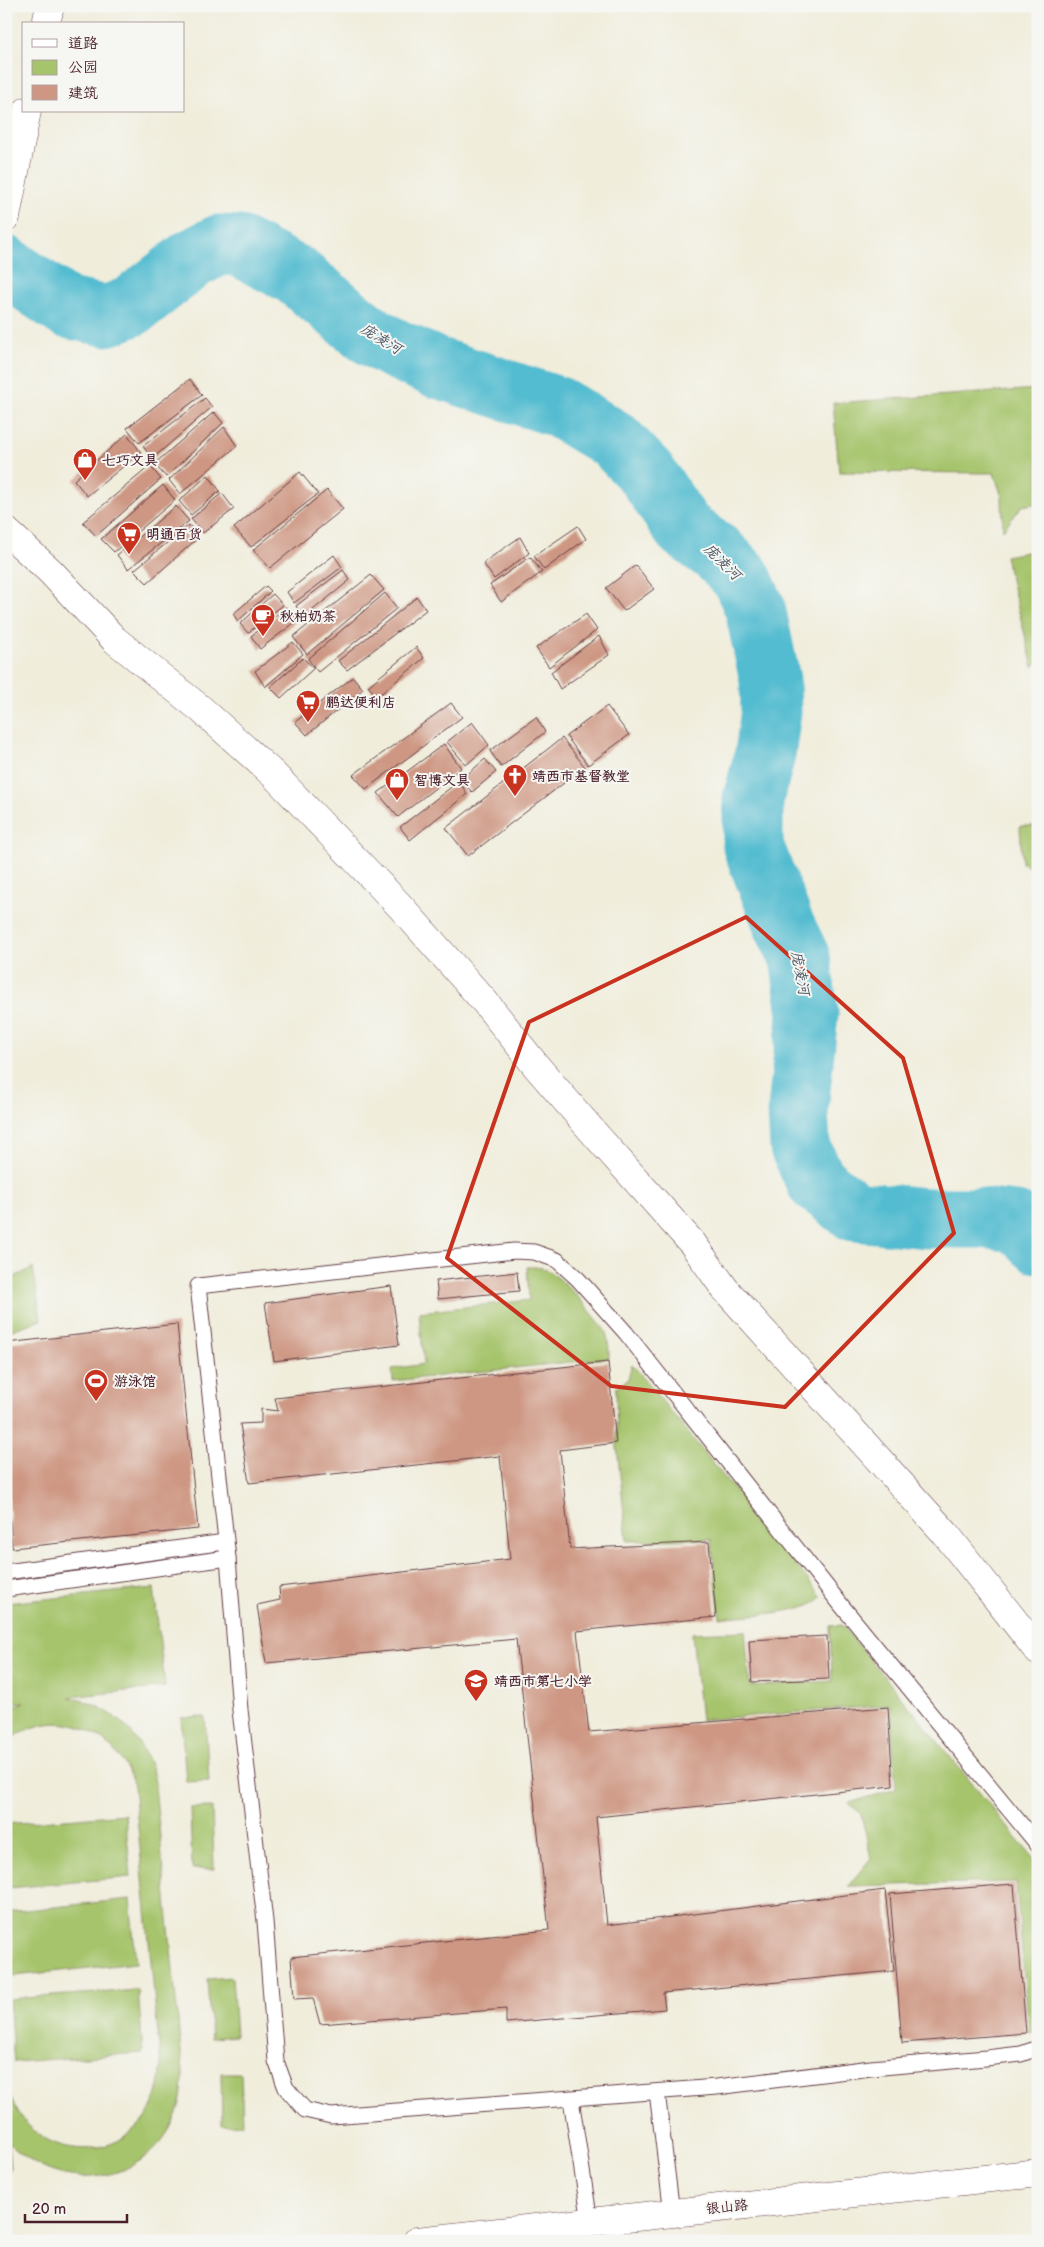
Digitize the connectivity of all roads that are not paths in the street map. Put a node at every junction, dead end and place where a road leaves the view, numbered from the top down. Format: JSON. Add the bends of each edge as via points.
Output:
{"nodes":[{"id":1,"x":50,"y":6,"type":"edge"},
{"id":2,"x":46,"y":22,"type":"edge"},
{"id":3,"x":26,"y":112,"type":"edge"},
{"id":4,"x":6,"y":217,"type":"edge"},
{"id":5,"x":6,"y":531,"type":"edge"},
{"id":6,"x":225,"y":1542,"type":"junction"},
{"id":7,"x":228,"y":1558,"type":"junction"},
{"id":8,"x":6,"y":1572,"type":"edge"},
{"id":9,"x":6,"y":1589,"type":"edge"},
{"id":10,"x":1038,"y":1651,"type":"edge"},
{"id":11,"x":1038,"y":1845,"type":"edge"},
{"id":12,"x":1038,"y":2048,"type":"edge"},
{"id":13,"x":657,"y":2092,"type":"junction"},
{"id":14,"x":571,"y":2099,"type":"junction"},
{"id":15,"x":1038,"y":2173,"type":"edge"},
{"id":16,"x":672,"y":2213,"type":"junction"},
{"id":17,"x":590,"y":2222,"type":"junction"},
{"id":18,"x":417,"y":2241,"type":"edge"}],
"edges":[{"from":1,"to":2,"type":"street"},
{"from":3,"to":4,"type":"street"},
{"from":5,"to":10,"type":"street","via":[[50,571],[115,640],[209,716],[274,775],[400,906],[693,1244],[725,1289],[945,1534]]},
{"from":6,"to":7,"type":"lane"},
{"from":6,"to":8,"type":"lane"},
{"from":6,"to":11,"type":"lane","via":[[198,1286],[514,1250],[549,1257],[578,1279],[626,1333],[836,1598]]},
{"from":7,"to":9,"type":"lane"},
{"from":7,"to":14,"type":"lane","via":[[276,2061],[286,2088],[305,2110],[331,2116]]},
{"from":12,"to":13,"type":"lane","via":[[1021,2054]]},
{"from":13,"to":14,"type":"lane"},
{"from":13,"to":16,"type":"lane"},
{"from":14,"to":17,"type":"lane"},
{"from":15,"to":16,"type":"street","name":"银山路"},
{"from":16,"to":17,"type":"street","name":"银山路"},
{"from":17,"to":18,"type":"street","name":"银山路"}]}
